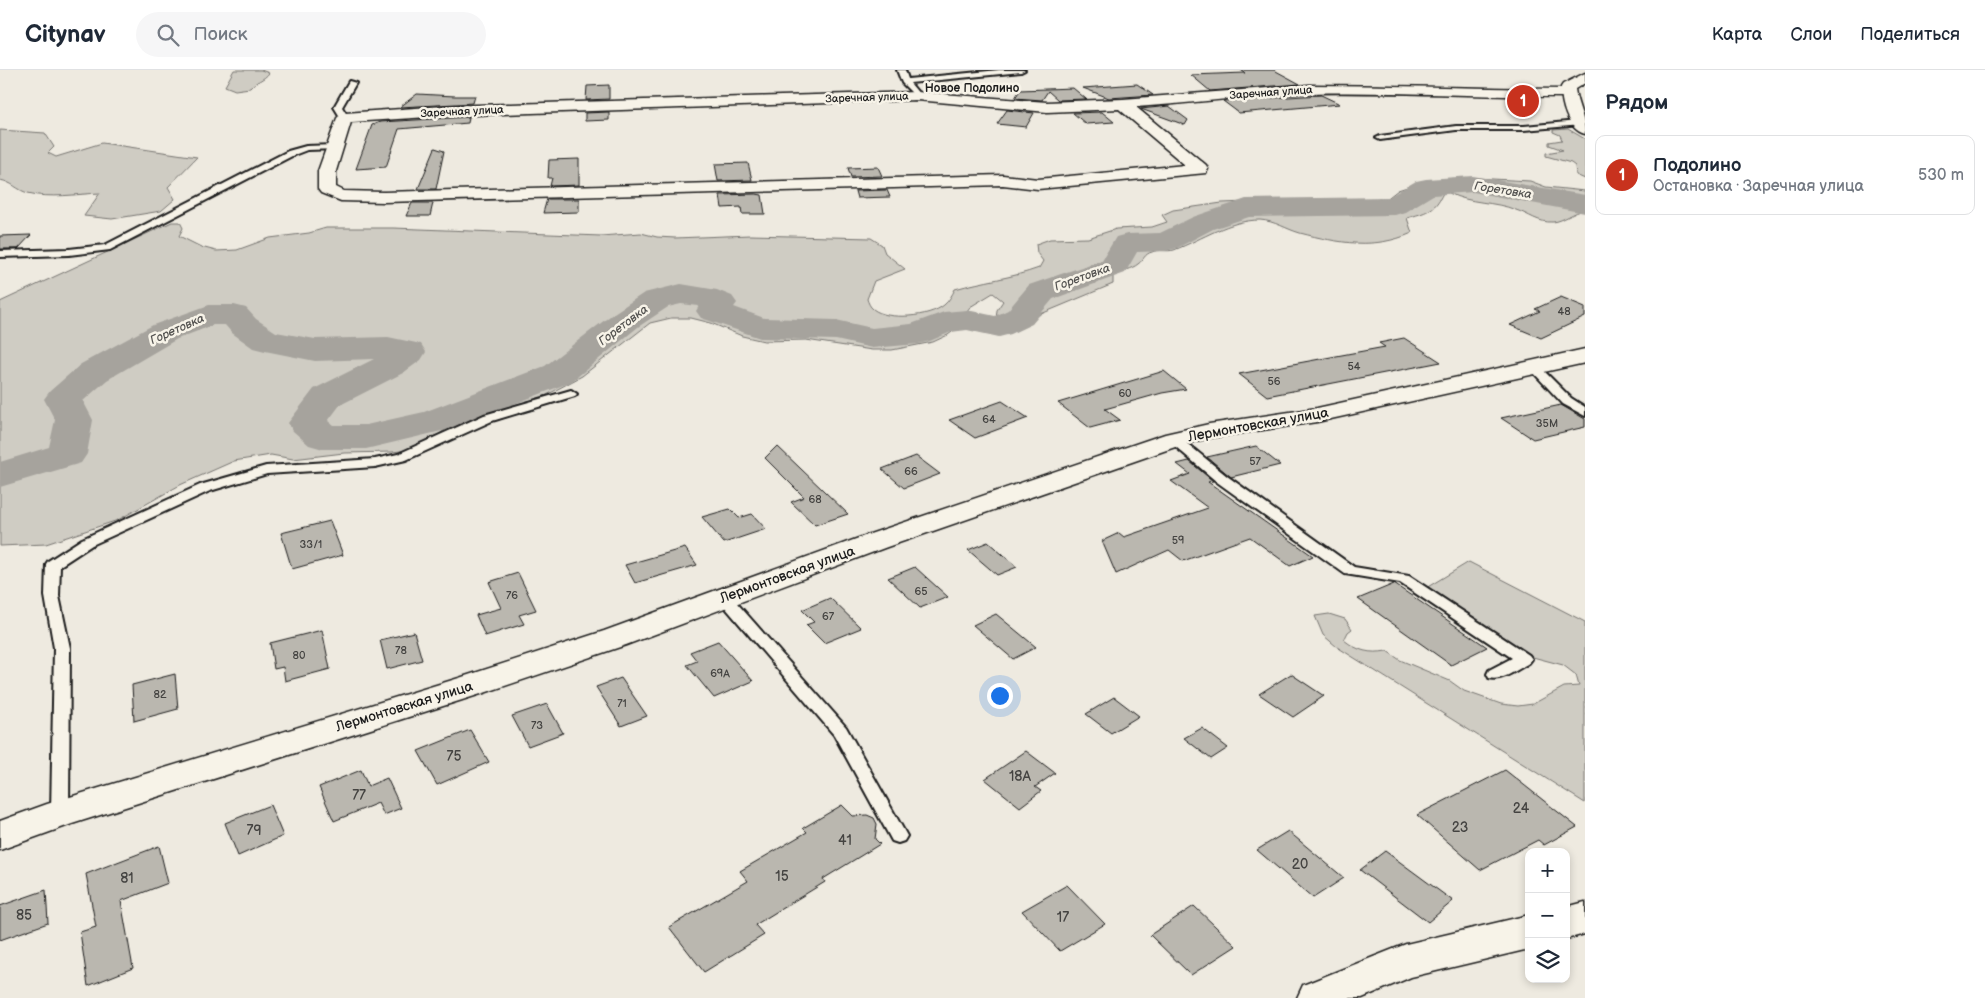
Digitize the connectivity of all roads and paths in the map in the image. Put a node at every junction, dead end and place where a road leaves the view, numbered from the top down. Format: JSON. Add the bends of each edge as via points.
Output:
{"nodes":[{"id":1,"x":901,"y":70,"type":"edge"},
{"id":2,"x":1021,"y":70,"type":"edge"},
{"id":3,"x":1585,"y":77,"type":"edge"},
{"id":4,"x":905,"y":81,"type":"junction"},
{"id":5,"x":352,"y":83,"type":"dead end"},
{"id":6,"x":1510,"y":93,"type":"junction"},
{"id":7,"x":1568,"y":93,"type":"junction"},
{"id":8,"x":917,"y":96,"type":"junction"},
{"id":9,"x":1123,"y":104,"type":"junction"},
{"id":10,"x":1572,"y":108,"type":"junction"},
{"id":11,"x":345,"y":118,"type":"junction"},
{"id":12,"x":1582,"y":126,"type":"edge"},
{"id":13,"x":1380,"y":138,"type":"dead end"},
{"id":14,"x":334,"y":147,"type":"junction"},
{"id":15,"x":0,"y":254,"type":"edge"},
{"id":16,"x":1585,"y":356,"type":"edge"},
{"id":17,"x":1536,"y":368,"type":"junction"},
{"id":18,"x":571,"y":394,"type":"dead end"},
{"id":19,"x":1585,"y":412,"type":"edge"},
{"id":20,"x":1174,"y":439,"type":"junction"},
{"id":21,"x":724,"y":597,"type":"junction"},
{"id":22,"x":1495,"y":674,"type":"dead end"},
{"id":23,"x":60,"y":814,"type":"junction"},
{"id":24,"x":0,"y":836,"type":"edge"},
{"id":25,"x":898,"y":836,"type":"dead end"},
{"id":26,"x":1585,"y":918,"type":"edge"},
{"id":27,"x":1570,"y":922,"type":"edge"},
{"id":28,"x":1525,"y":933,"type":"edge"},
{"id":29,"x":1317,"y":998,"type":"edge"}],
"edges":[{"from":1,"to":4,"type":"lane"},
{"from":2,"to":4,"type":"lane"},
{"from":3,"to":7,"type":"street","via":[[1568,88]]},
{"from":4,"to":8,"type":"lane"},
{"from":5,"to":11,"type":"lane","via":[[338,107]]},
{"from":6,"to":7,"type":"street","name":"Заречная улица"},
{"from":6,"to":9,"type":"street","name":"Заречная улица","via":[[1309,89]]},
{"from":6,"to":10,"type":"street","via":[[1548,106]]},
{"from":7,"to":10,"type":"street"},
{"from":8,"to":9,"type":"street","name":"Заречная улица","via":[[1039,107]]},
{"from":8,"to":11,"type":"street","name":"Заречная улица","via":[[444,111]]},
{"from":9,"to":14,"type":"street","via":[[1200,169],[1038,184],[1003,180],[341,196],[326,189]]},
{"from":10,"to":12,"type":"street"},
{"from":11,"to":14,"type":"street"},
{"from":12,"to":13,"type":"lane","via":[[1456,128]]},
{"from":14,"to":15,"type":"lane","via":[[306,148],[292,153],[107,248]]},
{"from":16,"to":17,"type":"street","name":"Лермонтовская улица"},
{"from":17,"to":19,"type":"lane","via":[[1567,400]]},
{"from":17,"to":20,"type":"street","name":"Лермонтовская улица","via":[[1316,415]]},
{"from":18,"to":23,"type":"lane","via":[[488,418],[402,457],[375,463],[266,470],[205,488],[87,542],[52,564],[52,596],[62,648]]},
{"from":20,"to":21,"type":"street","name":"Лермонтовская улица"},
{"from":20,"to":22,"type":"lane","via":[[1222,479],[1350,571],[1404,580],[1524,659]]},
{"from":21,"to":23,"type":"street","name":"Лермонтовская улица","via":[[615,638],[470,686]]},
{"from":21,"to":25,"type":"lane","via":[[840,731]]},
{"from":23,"to":24,"type":"street","name":"Лермонтовская улица"},
{"from":26,"to":27,"type":"street"},
{"from":28,"to":29,"type":"street","via":[[1406,961]]}]}
